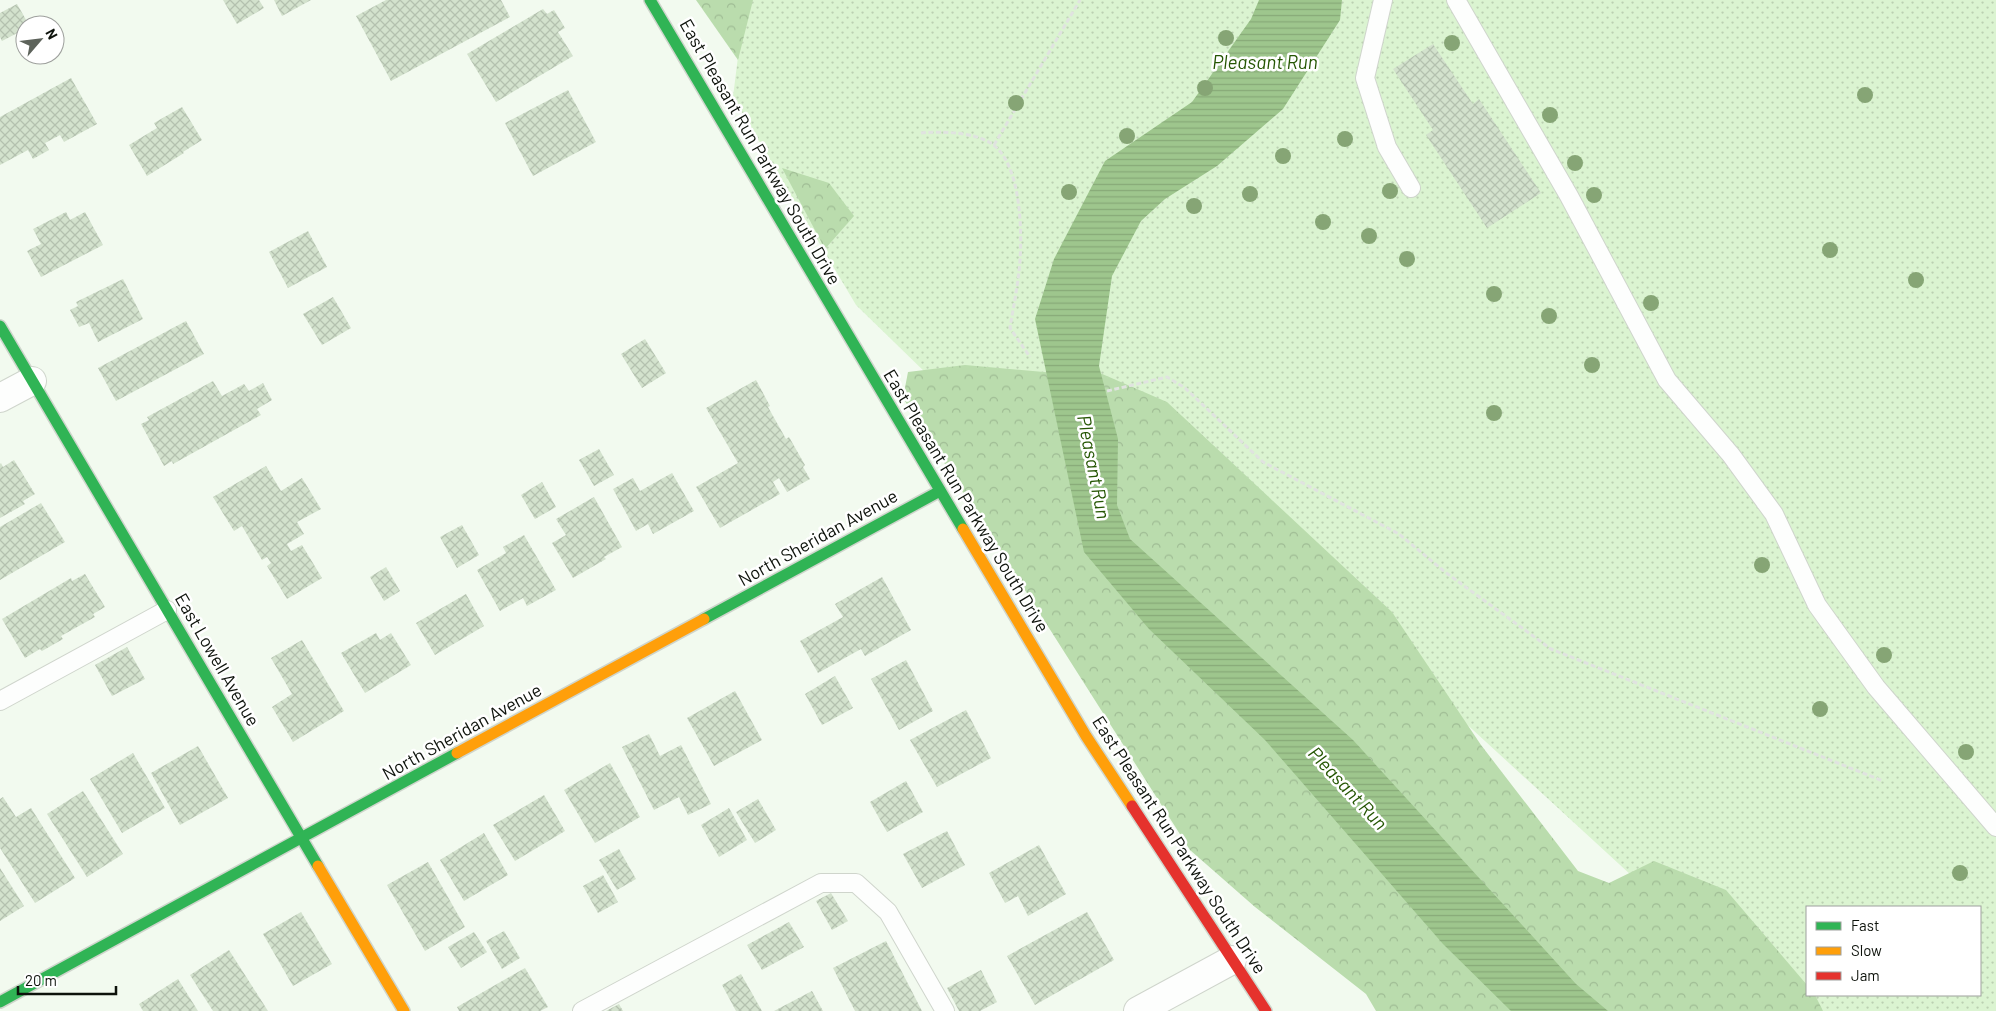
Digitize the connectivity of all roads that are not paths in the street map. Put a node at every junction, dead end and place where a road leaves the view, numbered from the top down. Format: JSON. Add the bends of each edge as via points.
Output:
{"nodes":[{"id":1,"x":650,"y":0,"type":"edge"},
{"id":2,"x":1383,"y":0,"type":"edge"},
{"id":3,"x":1456,"y":0,"type":"edge"},
{"id":4,"x":1411,"y":188,"type":"dead end"},
{"id":5,"x":0,"y":326,"type":"edge"},
{"id":6,"x":32,"y":381,"type":"junction"},
{"id":7,"x":0,"y":398,"type":"edge"},
{"id":8,"x":940,"y":491,"type":"junction"},
{"id":9,"x":166,"y":610,"type":"junction"},
{"id":10,"x":0,"y":701,"type":"edge"},
{"id":11,"x":1996,"y":827,"type":"edge"},
{"id":12,"x":302,"y":839,"type":"junction"},
{"id":13,"x":1232,"y":960,"type":"junction"},
{"id":14,"x":0,"y":1002,"type":"edge"},
{"id":15,"x":404,"y":1011,"type":"edge"},
{"id":16,"x":582,"y":1011,"type":"edge"},
{"id":17,"x":945,"y":1011,"type":"edge"},
{"id":18,"x":1138,"y":1011,"type":"edge"},
{"id":19,"x":1266,"y":1011,"type":"edge"}],
"edges":[{"from":1,"to":8,"type":"street","name":"East Pleasant Run Parkway South Drive"},
{"from":2,"to":4,"type":"lane","via":[[1366,78],[1387,147]]},
{"from":3,"to":11,"type":"lane","via":[[1569,196],[1667,380],[1731,455],[1774,514],[1817,605],[1876,687]]},
{"from":5,"to":6,"type":"street","name":"East Lowell Avenue"},
{"from":6,"to":7,"type":"street"},
{"from":6,"to":9,"type":"street","name":"East Lowell Avenue"},
{"from":8,"to":12,"type":"street","name":"North Sheridan Avenue"},
{"from":8,"to":13,"type":"street","name":"East Pleasant Run Parkway South Drive","via":[[1086,736]]},
{"from":9,"to":10,"type":"lane"},
{"from":9,"to":12,"type":"street","name":"East Lowell Avenue"},
{"from":12,"to":14,"type":"street","name":"North Sheridan Avenue"},
{"from":12,"to":15,"type":"street","name":"East Lowell Avenue"},
{"from":13,"to":18,"type":"street"},
{"from":13,"to":19,"type":"street","name":"East Pleasant Run Parkway South Drive"},
{"from":16,"to":17,"type":"lane","via":[[821,883],[856,883],[888,912]]}]}
